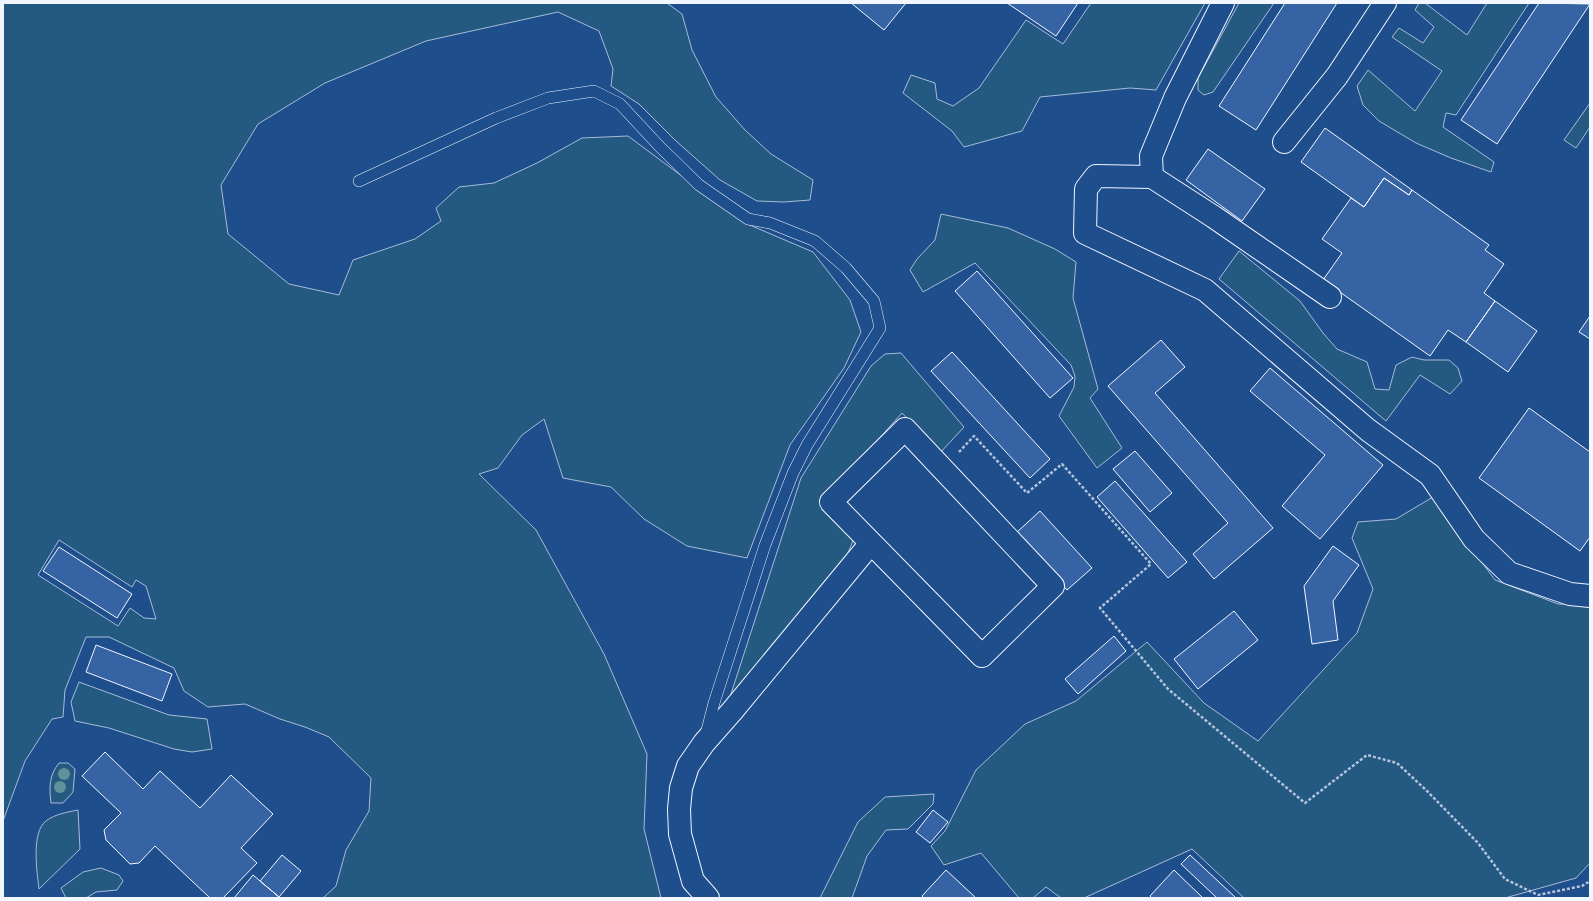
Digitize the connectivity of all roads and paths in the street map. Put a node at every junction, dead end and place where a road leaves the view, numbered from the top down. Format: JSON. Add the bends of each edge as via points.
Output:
{"nodes":[{"id":1,"x":1223,"y":3,"type":"edge"},
{"id":2,"x":1385,"y":3,"type":"edge"},
{"id":3,"x":1284,"y":142,"type":"dead end"},
{"id":4,"x":1152,"y":176,"type":"junction"},
{"id":5,"x":359,"y":181,"type":"dead end"},
{"id":6,"x":1330,"y":297,"type":"dead end"},
{"id":7,"x":942,"y":468,"type":"junction"},
{"id":8,"x":871,"y":543,"type":"junction"},
{"id":9,"x":1590,"y":596,"type":"edge"},
{"id":10,"x":704,"y":743,"type":"junction"},
{"id":11,"x":1590,"y":881,"type":"edge"},
{"id":12,"x":708,"y":898,"type":"edge"}],
"edges":[{"from":1,"to":4,"type":"street","via":[[1175,98],[1151,156]]},
{"from":2,"to":3,"type":"street","via":[[1337,76]]},
{"from":4,"to":6,"type":"street"},
{"from":4,"to":9,"type":"street","via":[[1096,176],[1086,189],[1086,233],[1205,290],[1368,430],[1430,475],[1474,539],[1508,573],[1570,594]]},
{"from":5,"to":10,"type":"lane","via":[[496,118],[548,98],[594,91],[620,104],[699,184],[748,219],[770,223],[815,240],[846,268],[874,301],[880,328],[807,445],[793,473],[765,544]]},
{"from":7,"to":8,"type":"street","via":[[905,429],[832,502]]},
{"from":7,"to":8,"type":"street","via":[[1053,586],[982,656]]},
{"from":7,"to":11,"type":"path","via":[[974,436],[1027,493],[1062,464],[1151,564],[1100,608],[1168,689],[1305,803],[1367,755],[1396,763],[1478,843],[1505,879],[1538,895],[1582,886]]},
{"from":8,"to":10,"type":"street"},
{"from":10,"to":12,"type":"street","via":[[688,766],[681,788],[679,809],[680,834],[693,881]]}]}
